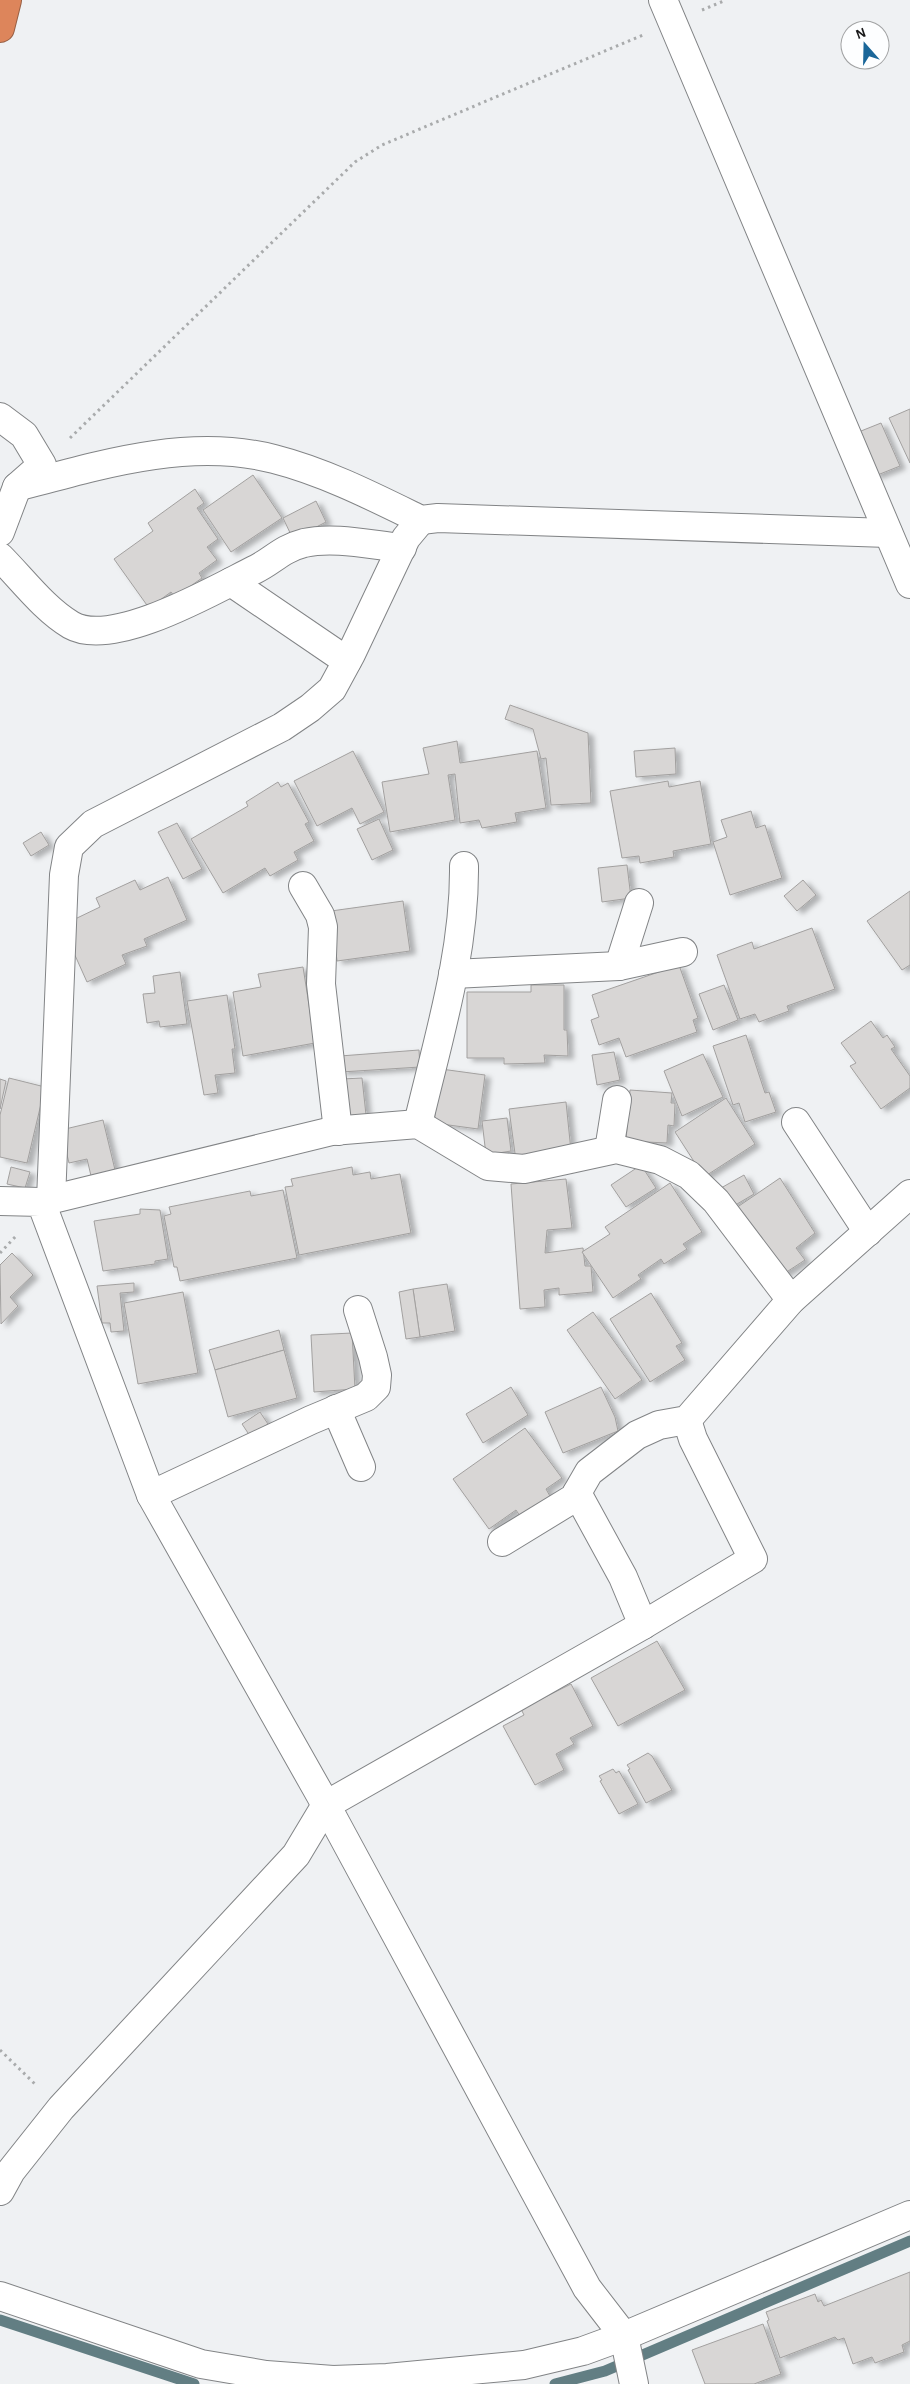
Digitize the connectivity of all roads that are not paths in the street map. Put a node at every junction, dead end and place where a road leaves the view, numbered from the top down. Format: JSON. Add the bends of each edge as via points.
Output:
{"nodes":[{"id":1,"x":7,"y":0,"type":"edge"},
{"id":2,"x":668,"y":11,"type":"edge"},
{"id":3,"x":0,"y":28,"type":"edge"},
{"id":4,"x":0,"y":417,"type":"edge"},
{"id":5,"x":17,"y":487,"type":"junction"},
{"id":6,"x":421,"y":520,"type":"junction"},
{"id":7,"x":0,"y":532,"type":"edge"},
{"id":8,"x":888,"y":533,"type":"junction"},
{"id":9,"x":402,"y":548,"type":"junction"},
{"id":10,"x":0,"y":557,"type":"edge"},
{"id":11,"x":231,"y":582,"type":"junction"},
{"id":12,"x":910,"y":584,"type":"edge"},
{"id":13,"x":347,"y":662,"type":"junction"},
{"id":14,"x":464,"y":866,"type":"dead end"},
{"id":15,"x":303,"y":886,"type":"dead end"},
{"id":16,"x":639,"y":903,"type":"dead end"},
{"id":17,"x":683,"y":952,"type":"dead end"},
{"id":18,"x":619,"y":966,"type":"junction"},
{"id":19,"x":453,"y":974,"type":"junction"},
{"id":20,"x":617,"y":1100,"type":"dead end"},
{"id":21,"x":796,"y":1122,"type":"dead end"},
{"id":22,"x":418,"y":1124,"type":"junction"},
{"id":23,"x":338,"y":1131,"type":"junction"},
{"id":24,"x":609,"y":1150,"type":"junction"},
{"id":25,"x":910,"y":1194,"type":"edge"},
{"id":26,"x":0,"y":1201,"type":"edge"},
{"id":27,"x":46,"y":1201,"type":"junction"},
{"id":28,"x":868,"y":1232,"type":"junction"},
{"id":29,"x":791,"y":1300,"type":"junction"},
{"id":30,"x":358,"y":1310,"type":"dead end"},
{"id":31,"x":336,"y":1409,"type":"junction"},
{"id":32,"x":687,"y":1420,"type":"junction"},
{"id":33,"x":361,"y":1467,"type":"dead end"},
{"id":34,"x":577,"y":1493,"type":"junction"},
{"id":35,"x":151,"y":1495,"type":"junction"},
{"id":36,"x":502,"y":1542,"type":"dead end"},
{"id":37,"x":643,"y":1625,"type":"junction"},
{"id":38,"x":326,"y":1805,"type":"junction"},
{"id":39,"x":0,"y":2191,"type":"edge"},
{"id":40,"x":910,"y":2215,"type":"edge"},
{"id":41,"x":0,"y":2296,"type":"edge"},
{"id":42,"x":629,"y":2359,"type":"edge"}],
"edges":[{"from":1,"to":3,"type":"highway"},
{"from":2,"to":8,"type":"street"},
{"from":4,"to":5,"type":"street","via":[[24,435],[42,465]]},
{"from":5,"to":6,"type":"street","via":[[142,458],[191,450],[231,452],[274,459],[322,474]]},
{"from":5,"to":7,"type":"street"},
{"from":6,"to":8,"type":"street"},
{"from":6,"to":9,"type":"street"},
{"from":8,"to":12,"type":"street"},
{"from":9,"to":11,"type":"street","via":[[336,542],[305,543],[286,549]]},
{"from":9,"to":13,"type":"street"},
{"from":10,"to":11,"type":"street","via":[[54,612],[72,625],[88,630],[115,630],[143,622]]},
{"from":11,"to":13,"type":"street"},
{"from":13,"to":27,"type":"street","via":[[332,688],[282,727],[93,824],[69,846],[60,935]]},
{"from":14,"to":19,"type":"street","via":[[464,894]]},
{"from":15,"to":23,"type":"street","via":[[320,915],[323,927],[321,984]]},
{"from":16,"to":18,"type":"street"},
{"from":17,"to":18,"type":"street"},
{"from":18,"to":19,"type":"street"},
{"from":19,"to":22,"type":"street"},
{"from":20,"to":24,"type":"street"},
{"from":21,"to":28,"type":"street"},
{"from":22,"to":23,"type":"street"},
{"from":22,"to":24,"type":"street","via":[[488,1166],[524,1169]]},
{"from":23,"to":27,"type":"street"},
{"from":24,"to":29,"type":"street","via":[[660,1160],[688,1175],[716,1201]]},
{"from":25,"to":28,"type":"street"},
{"from":26,"to":27,"type":"street"},
{"from":27,"to":35,"type":"street"},
{"from":28,"to":29,"type":"street"},
{"from":29,"to":32,"type":"street"},
{"from":30,"to":31,"type":"street","via":[[373,1356],[376,1388],[366,1397]]},
{"from":31,"to":33,"type":"street"},
{"from":31,"to":35,"type":"street"},
{"from":32,"to":34,"type":"street","via":[[659,1425],[637,1435],[589,1472]]},
{"from":32,"to":37,"type":"street","via":[[693,1439],[753,1559]]},
{"from":34,"to":36,"type":"street","via":[[562,1506]]},
{"from":34,"to":37,"type":"street","via":[[623,1577]]},
{"from":35,"to":38,"type":"street"},
{"from":37,"to":38,"type":"street"},
{"from":38,"to":39,"type":"street","via":[[296,1855],[60,2108],[11,2171]]},
{"from":38,"to":42,"type":"street","via":[[587,2288]]},
{"from":40,"to":42,"type":"street"},
{"from":41,"to":42,"type":"street","via":[[201,2364],[266,2375],[333,2380],[388,2378],[524,2365],[583,2350]]}]}
